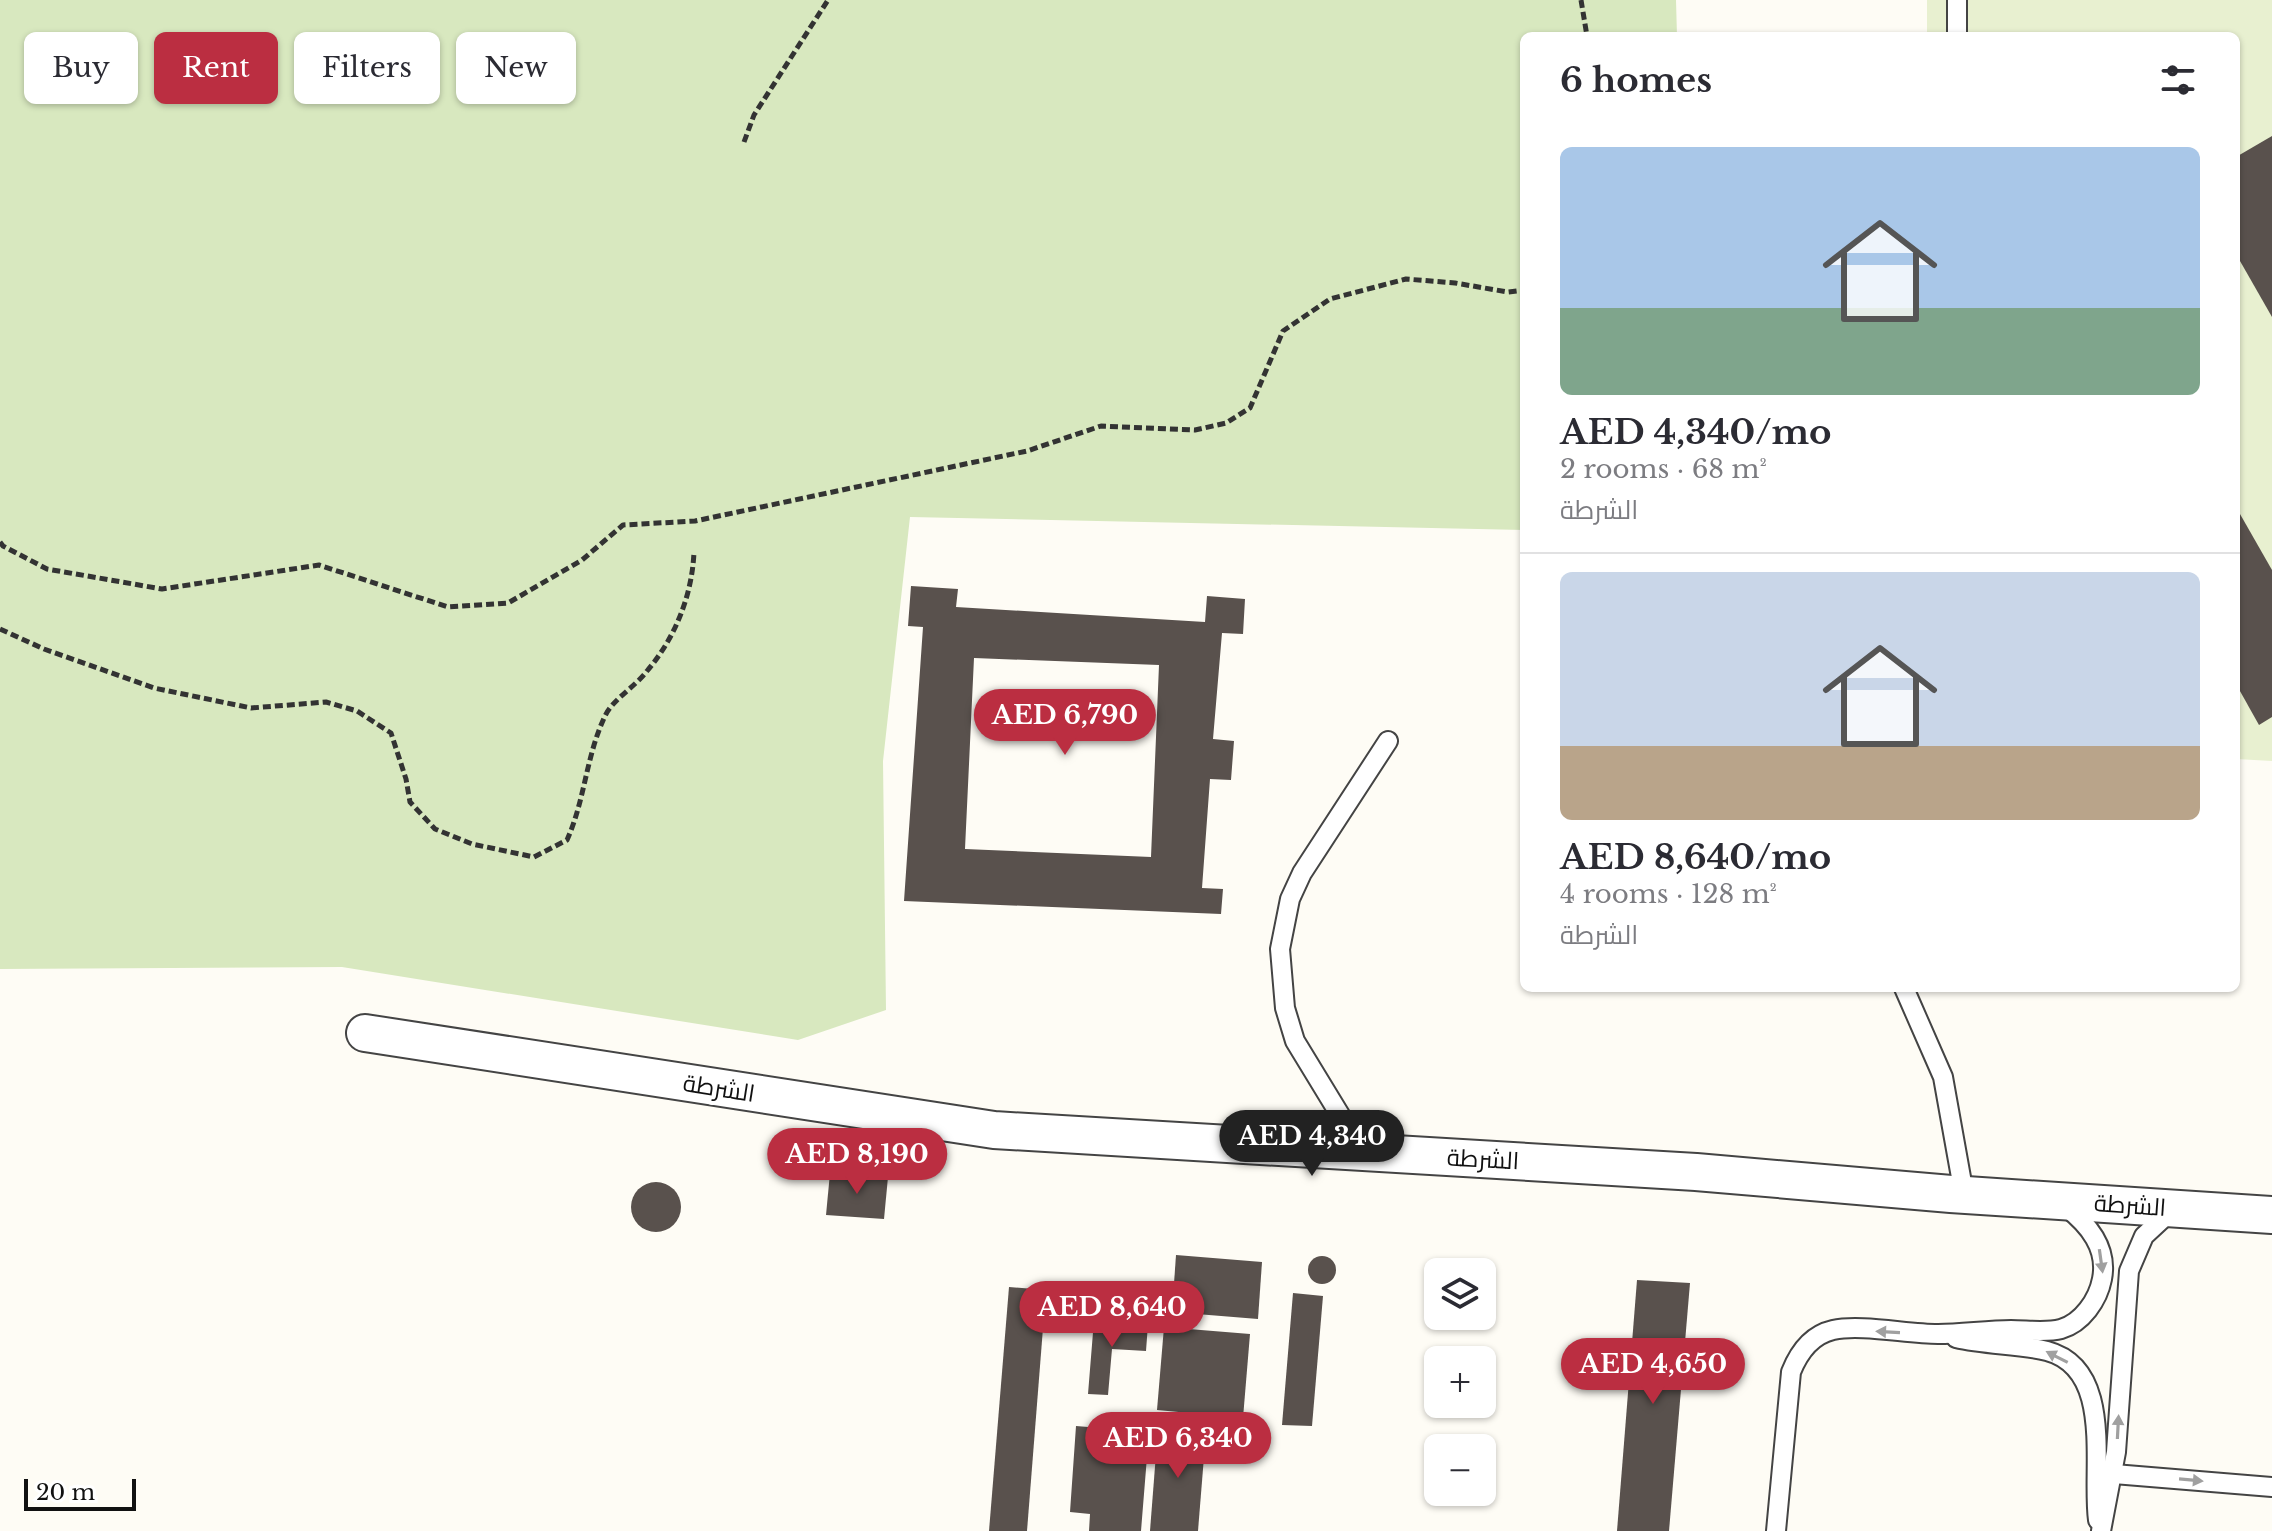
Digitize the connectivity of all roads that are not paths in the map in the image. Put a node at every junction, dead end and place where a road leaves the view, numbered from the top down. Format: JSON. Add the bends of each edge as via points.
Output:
{"nodes":[{"id":1,"x":1957,"y":0,"type":"edge"},
{"id":2,"x":1957,"y":32,"type":"edge"},
{"id":3,"x":1388,"y":741,"type":"dead end"},
{"id":4,"x":1906,"y":992,"type":"edge"},
{"id":5,"x":365,"y":1033,"type":"dead end"},
{"id":6,"x":1362,"y":1151,"type":"junction"},
{"id":7,"x":1964,"y":1194,"type":"junction"},
{"id":8,"x":2057,"y":1200,"type":"junction"},
{"id":9,"x":2175,"y":1208,"type":"junction"},
{"id":10,"x":2272,"y":1215,"type":"edge"},
{"id":11,"x":1940,"y":1334,"type":"junction"},
{"id":12,"x":2114,"y":1474,"type":"junction"},
{"id":13,"x":2272,"y":1487,"type":"edge"},
{"id":14,"x":1776,"y":1531,"type":"edge"},
{"id":15,"x":2101,"y":1531,"type":"edge"}],
"edges":[{"from":1,"to":2,"type":"lane"},
{"from":3,"to":6,"type":"lane","via":[[1302,873],[1290,899],[1280,949],[1285,1008],[1295,1041]]},
{"from":4,"to":7,"type":"lane","via":[[1943,1077]]},
{"from":5,"to":6,"type":"street","name":"الشرطة","via":[[994,1130]]},
{"from":6,"to":7,"type":"street","name":"الشرطة"},
{"from":7,"to":8,"type":"street","name":"الشرطة"},
{"from":8,"to":9,"type":"street","name":"الشرطة"},
{"from":8,"to":11,"type":"lane","one_way":true,"via":[[2097,1239],[2103,1275],[2090,1307],[2062,1329]]},
{"from":9,"to":10,"type":"street","name":"الشرطة"},
{"from":12,"to":9,"type":"lane","one_way":true,"via":[[2129,1271],[2144,1236]]},
{"from":11,"to":14,"type":"lane","one_way":true,"via":[[1833,1330],[1803,1350],[1791,1372]]},
{"from":15,"to":11,"type":"lane","one_way":true,"via":[[2096,1412],[2081,1375],[2049,1351]]},
{"from":12,"to":13,"type":"lane","one_way":true},
{"from":12,"to":15,"type":"lane"}]}
